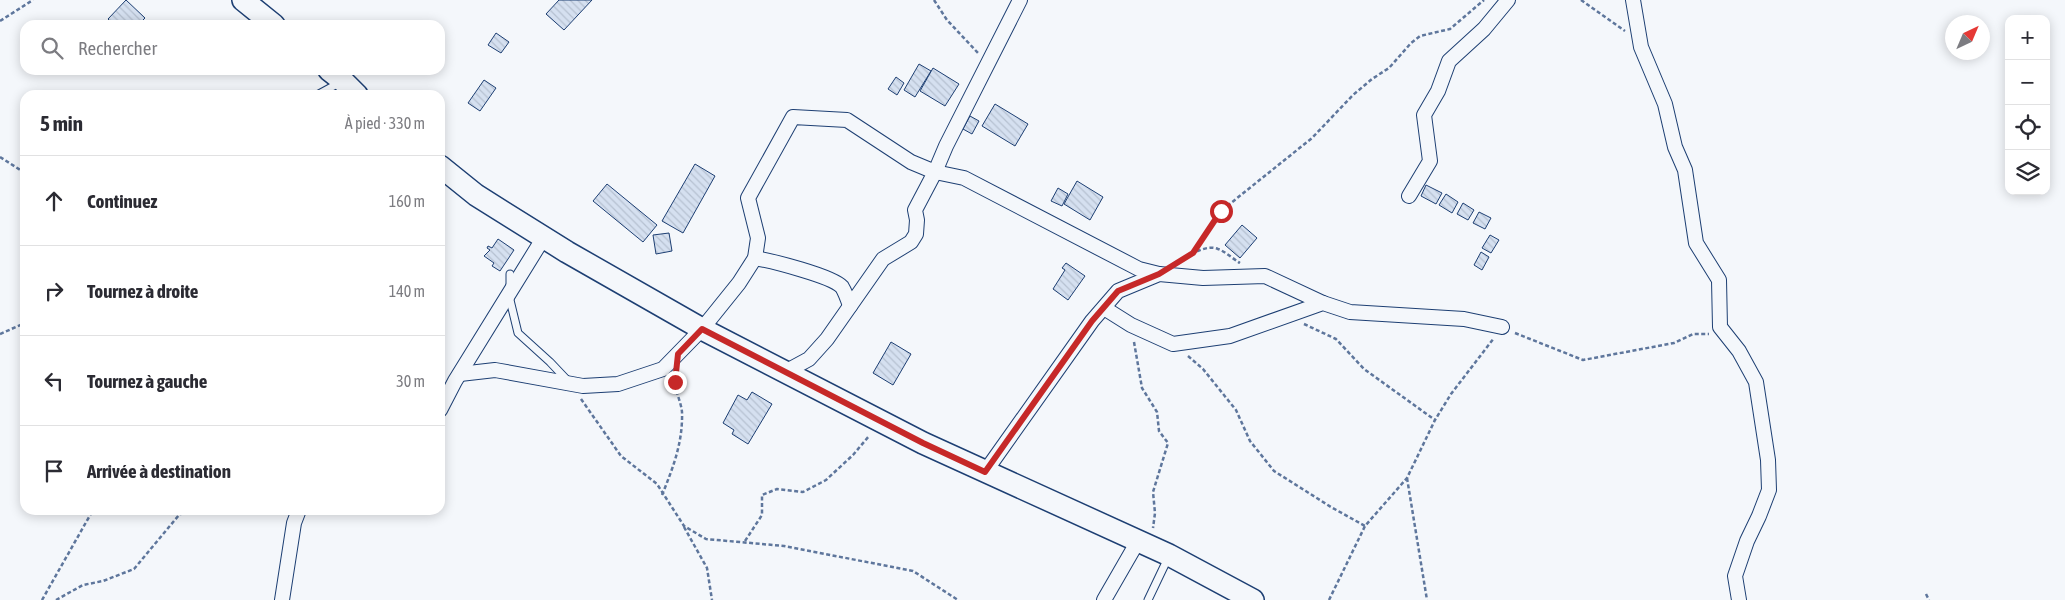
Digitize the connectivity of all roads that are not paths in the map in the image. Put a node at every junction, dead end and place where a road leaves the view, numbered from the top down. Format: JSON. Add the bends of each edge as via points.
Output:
{"nodes":[{"id":1,"x":243,"y":0,"type":"edge"},
{"id":2,"x":1020,"y":0,"type":"edge"},
{"id":3,"x":1508,"y":0,"type":"edge"},
{"id":4,"x":1633,"y":0,"type":"edge"},
{"id":5,"x":268,"y":20,"type":"edge"},
{"id":6,"x":343,"y":82,"type":"edge"},
{"id":7,"x":327,"y":90,"type":"edge"},
{"id":8,"x":445,"y":170,"type":"edge"},
{"id":9,"x":936,"y":172,"type":"junction"},
{"id":10,"x":1409,"y":196,"type":"dead end"},
{"id":11,"x":544,"y":237,"type":"junction"},
{"id":12,"x":755,"y":258,"type":"junction"},
{"id":13,"x":510,"y":274,"type":"dead end"},
{"id":14,"x":1159,"y":274,"type":"junction"},
{"id":15,"x":510,"y":292,"type":"junction"},
{"id":16,"x":1323,"y":303,"type":"junction"},
{"id":17,"x":850,"y":306,"type":"junction"},
{"id":18,"x":1104,"y":308,"type":"junction"},
{"id":19,"x":1502,"y":327,"type":"road end"},
{"id":20,"x":702,"y":329,"type":"junction"},
{"id":21,"x":785,"y":372,"type":"junction"},
{"id":22,"x":460,"y":374,"type":"junction"},
{"id":23,"x":570,"y":383,"type":"junction"},
{"id":24,"x":445,"y":401,"type":"edge"},
{"id":25,"x":985,"y":472,"type":"junction"},
{"id":26,"x":297,"y":515,"type":"edge"},
{"id":27,"x":1153,"y":548,"type":"junction"},
{"id":28,"x":282,"y":600,"type":"edge"},
{"id":29,"x":1104,"y":600,"type":"edge"},
{"id":30,"x":1148,"y":600,"type":"edge"},
{"id":31,"x":1253,"y":600,"type":"edge"},
{"id":32,"x":1739,"y":600,"type":"edge"}],
"edges":[{"from":1,"to":5,"type":"main road"},
{"from":2,"to":9,"type":"street"},
{"from":3,"to":10,"type":"street","via":[[1484,29],[1449,61],[1438,91],[1424,115],[1430,161]]},
{"from":4,"to":32,"type":"street","via":[[1640,41],[1665,104],[1675,147],[1685,170],[1696,243],[1718,280],[1720,327],[1739,351],[1756,382],[1768,460],[1769,490],[1746,540],[1735,576]]},
{"from":6,"to":7,"type":"lane"},
{"from":8,"to":11,"type":"main road","via":[[476,194]]},
{"from":9,"to":12,"type":"street","via":[[911,162],[847,120],[793,117],[748,198],[758,238]]},
{"from":9,"to":14,"type":"street","via":[[964,178],[1139,269]]},
{"from":9,"to":17,"type":"street","via":[[915,210],[916,234],[910,242],[883,258]]},
{"from":11,"to":15,"type":"street"},
{"from":11,"to":20,"type":"main road"},
{"from":12,"to":17,"type":"street","via":[[832,280],[842,287]]},
{"from":12,"to":20,"type":"street"},
{"from":13,"to":15,"type":"lane"},
{"from":14,"to":16,"type":"street","via":[[1202,278],[1265,276]]},
{"from":14,"to":18,"type":"street","via":[[1118,291]]},
{"from":15,"to":22,"type":"street"},
{"from":15,"to":23,"type":"lane","via":[[518,334]]},
{"from":16,"to":18,"type":"street","via":[[1230,336],[1173,344]]},
{"from":16,"to":19,"type":"street","via":[[1350,312],[1464,319]]},
{"from":17,"to":21,"type":"street","via":[[809,358]]},
{"from":18,"to":25,"type":"street"},
{"from":20,"to":21,"type":"main road"},
{"from":20,"to":23,"type":"street","via":[[663,369],[618,384],[583,386]]},
{"from":21,"to":25,"type":"main road"},
{"from":22,"to":23,"type":"street","via":[[495,370]]},
{"from":22,"to":24,"type":"street"},
{"from":25,"to":27,"type":"main road"},
{"from":26,"to":28,"type":"street"},
{"from":27,"to":29,"type":"street"},
{"from":27,"to":30,"type":"lane"},
{"from":27,"to":31,"type":"main road"}]}
